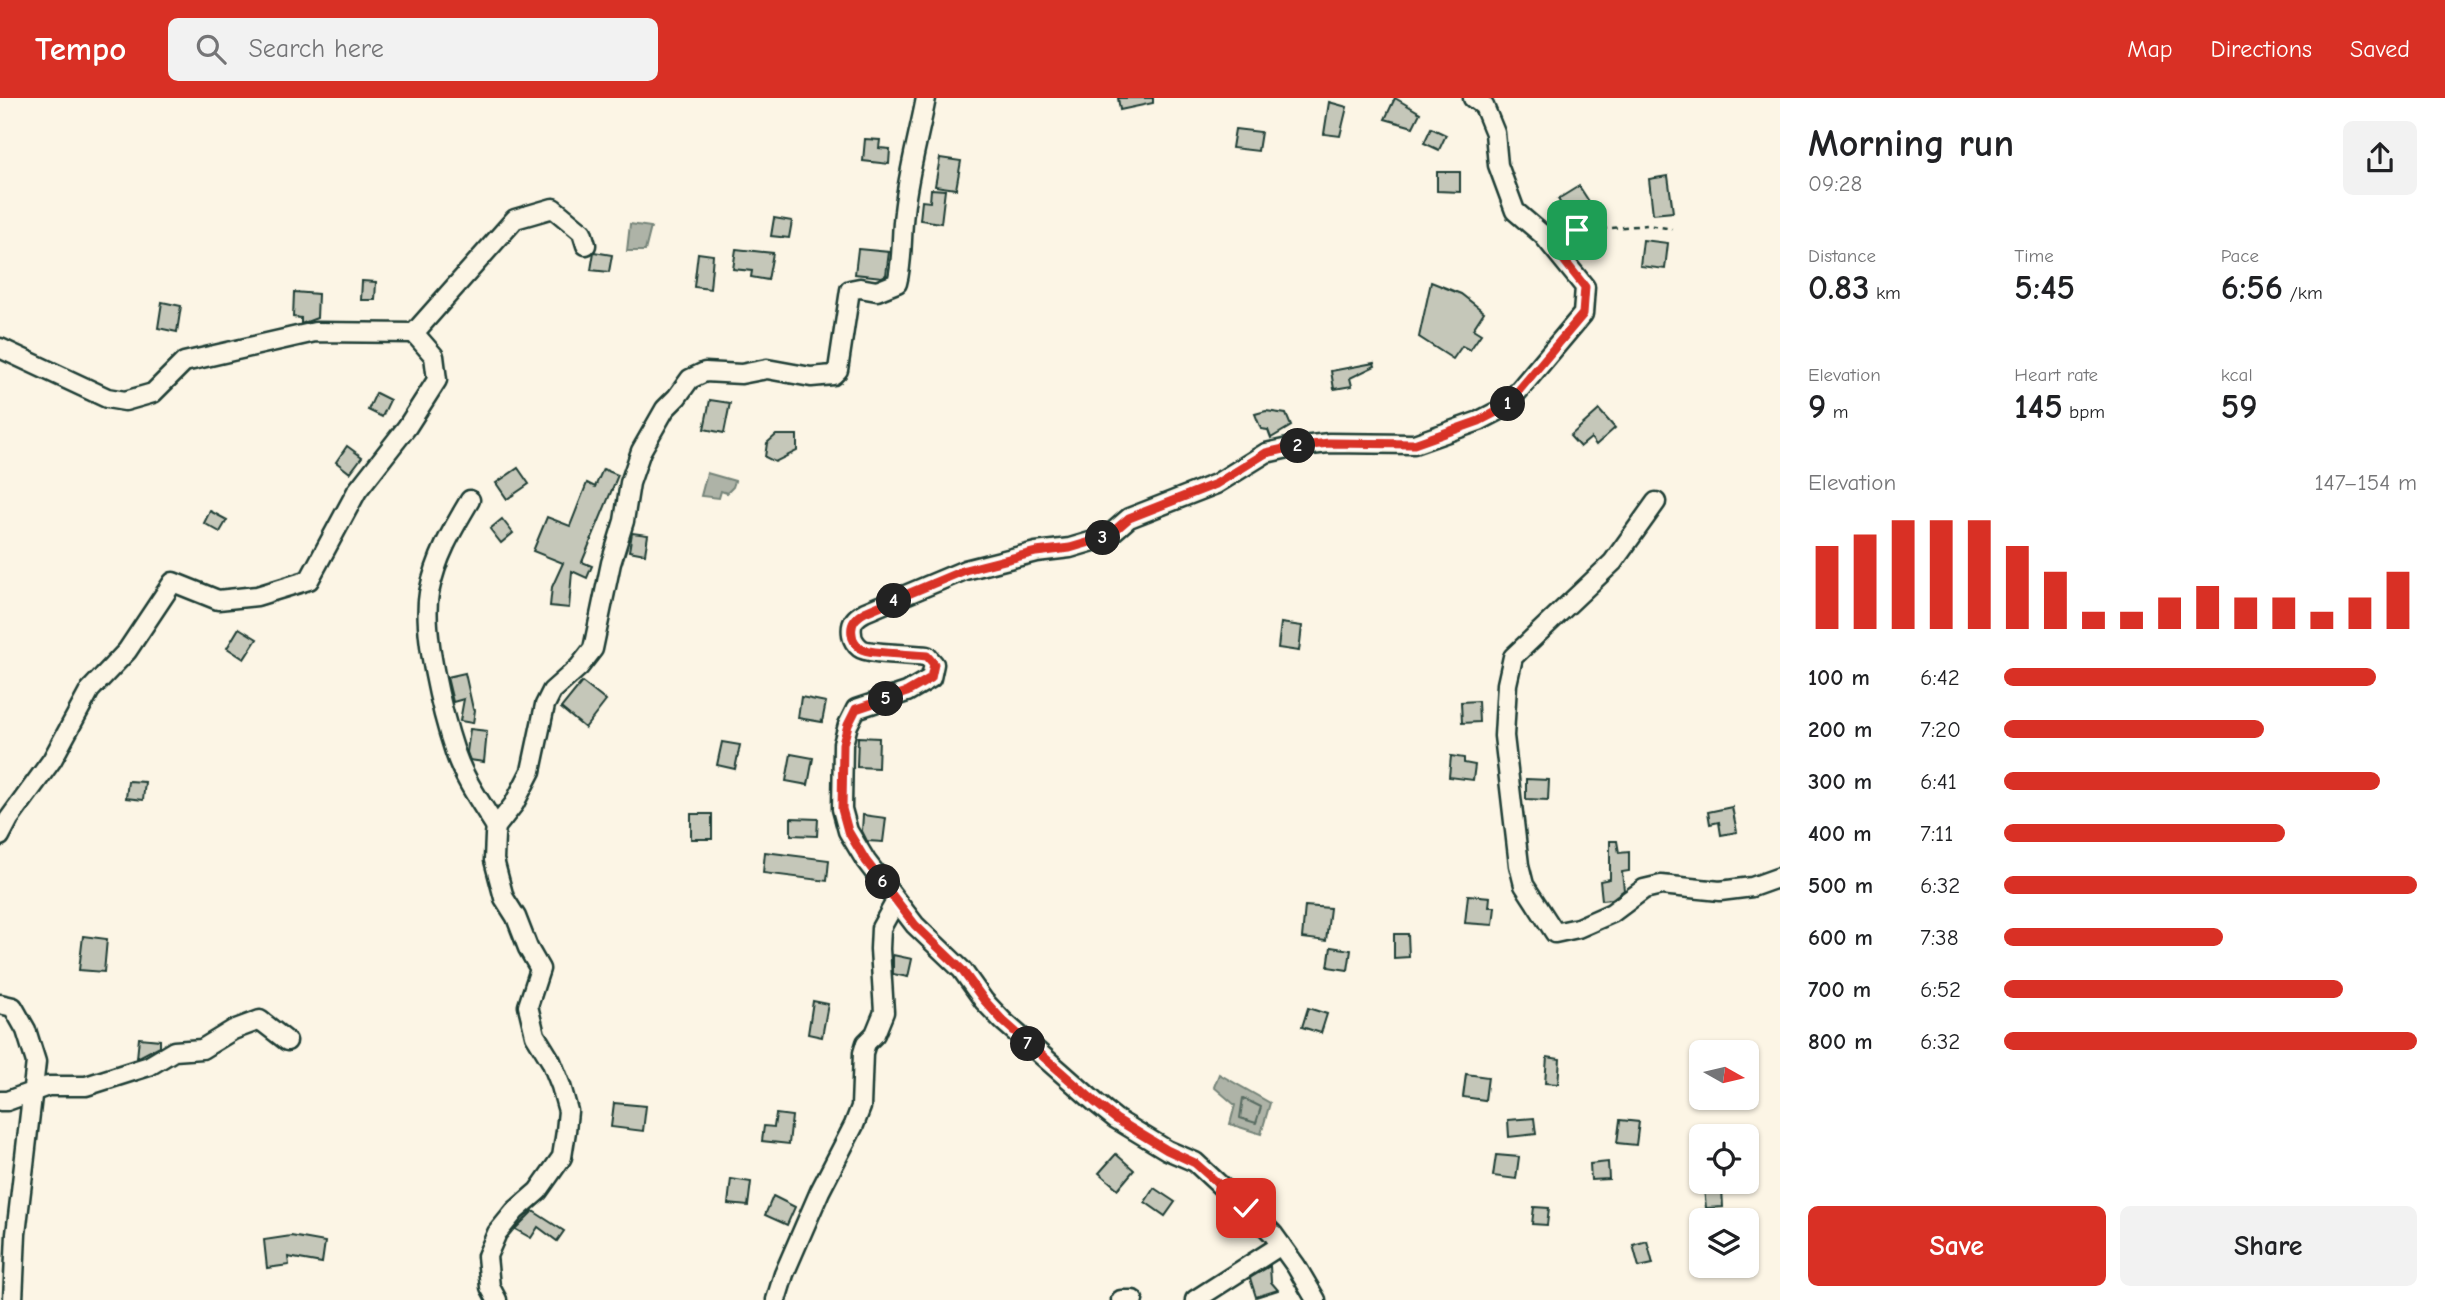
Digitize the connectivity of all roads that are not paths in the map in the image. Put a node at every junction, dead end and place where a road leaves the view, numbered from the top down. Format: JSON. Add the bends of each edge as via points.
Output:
{"nodes":[{"id":1,"x":926,"y":98,"type":"edge"},
{"id":2,"x":1473,"y":98,"type":"edge"},
{"id":3,"x":586,"y":245,"type":"dead end"},
{"id":4,"x":414,"y":333,"type":"junction"},
{"id":5,"x":0,"y":348,"type":"edge"},
{"id":6,"x":470,"y":500,"type":"dead end"},
{"id":7,"x":1656,"y":502,"type":"dead end"},
{"id":8,"x":496,"y":827,"type":"junction"},
{"id":9,"x":0,"y":836,"type":"edge"},
{"id":10,"x":1780,"y":877,"type":"edge"},
{"id":11,"x":896,"y":901,"type":"junction"},
{"id":12,"x":0,"y":1004,"type":"edge"},
{"id":13,"x":287,"y":1041,"type":"dead end"},
{"id":14,"x":31,"y":1092,"type":"junction"},
{"id":15,"x":0,"y":1101,"type":"edge"},
{"id":16,"x":1281,"y":1245,"type":"junction"},
{"id":17,"x":13,"y":1300,"type":"edge"},
{"id":18,"x":497,"y":1300,"type":"edge"},
{"id":19,"x":776,"y":1300,"type":"edge"},
{"id":20,"x":1121,"y":1300,"type":"edge"},
{"id":21,"x":1133,"y":1300,"type":"edge"},
{"id":22,"x":1195,"y":1300,"type":"edge"},
{"id":23,"x":1316,"y":1300,"type":"edge"}],
"edges":[{"from":1,"to":8,"type":"street","via":[[909,172],[897,283],[877,291],[850,289],[838,370],[833,375],[811,377],[767,369],[741,374],[705,372],[690,379],[665,409],[640,451],[630,483],[593,649],[552,691],[531,771]]},
{"from":2,"to":11,"type":"street","via":[[1484,106],[1495,133],[1498,165],[1515,211],[1543,235],[1585,287],[1583,314],[1504,408],[1479,421],[1414,444],[1329,443],[1266,453],[1216,484],[1129,518],[1107,537],[965,570],[857,617],[852,638],[859,648],[927,656],[934,664],[931,678],[907,692],[856,709],[843,744],[842,809],[848,831]]},
{"from":3,"to":4,"type":"street","via":[[582,232],[553,208],[515,219]]},
{"from":4,"to":5,"type":"street","via":[[315,332],[184,362],[153,393],[125,401],[107,398]]},
{"from":4,"to":9,"type":"street","via":[[434,356],[437,380],[357,491],[309,580],[257,596],[218,600],[173,582],[127,651],[90,690],[52,760]]},
{"from":6,"to":8,"type":"street","via":[[446,539],[429,593],[427,617],[455,753]]},
{"from":7,"to":10,"type":"street","via":[[1613,562],[1513,657],[1504,736],[1524,885],[1555,933],[1612,913],[1644,889],[1661,885],[1720,891]]},
{"from":8,"to":18,"type":"street","via":[[494,860],[504,898],[540,969],[528,1006],[535,1035],[551,1061],[568,1111],[562,1157],[538,1191],[497,1233],[487,1256],[490,1287]]},
{"from":11,"to":16,"type":"street","via":[[1028,1044],[1116,1119],[1195,1163],[1236,1196]]},
{"from":11,"to":19,"type":"street","via":[[881,928],[884,1012],[863,1053],[861,1107],[820,1191]]},
{"from":12,"to":14,"type":"street","via":[[13,1007],[26,1030],[36,1062]]},
{"from":13,"to":14,"type":"street","via":[[260,1020],[202,1048],[174,1051],[149,1066],[86,1086],[48,1086]]},
{"from":14,"to":15,"type":"street"},
{"from":14,"to":17,"type":"street"},
{"from":16,"to":22,"type":"street"},
{"from":16,"to":23,"type":"street"},
{"from":20,"to":21,"type":"street"}]}
